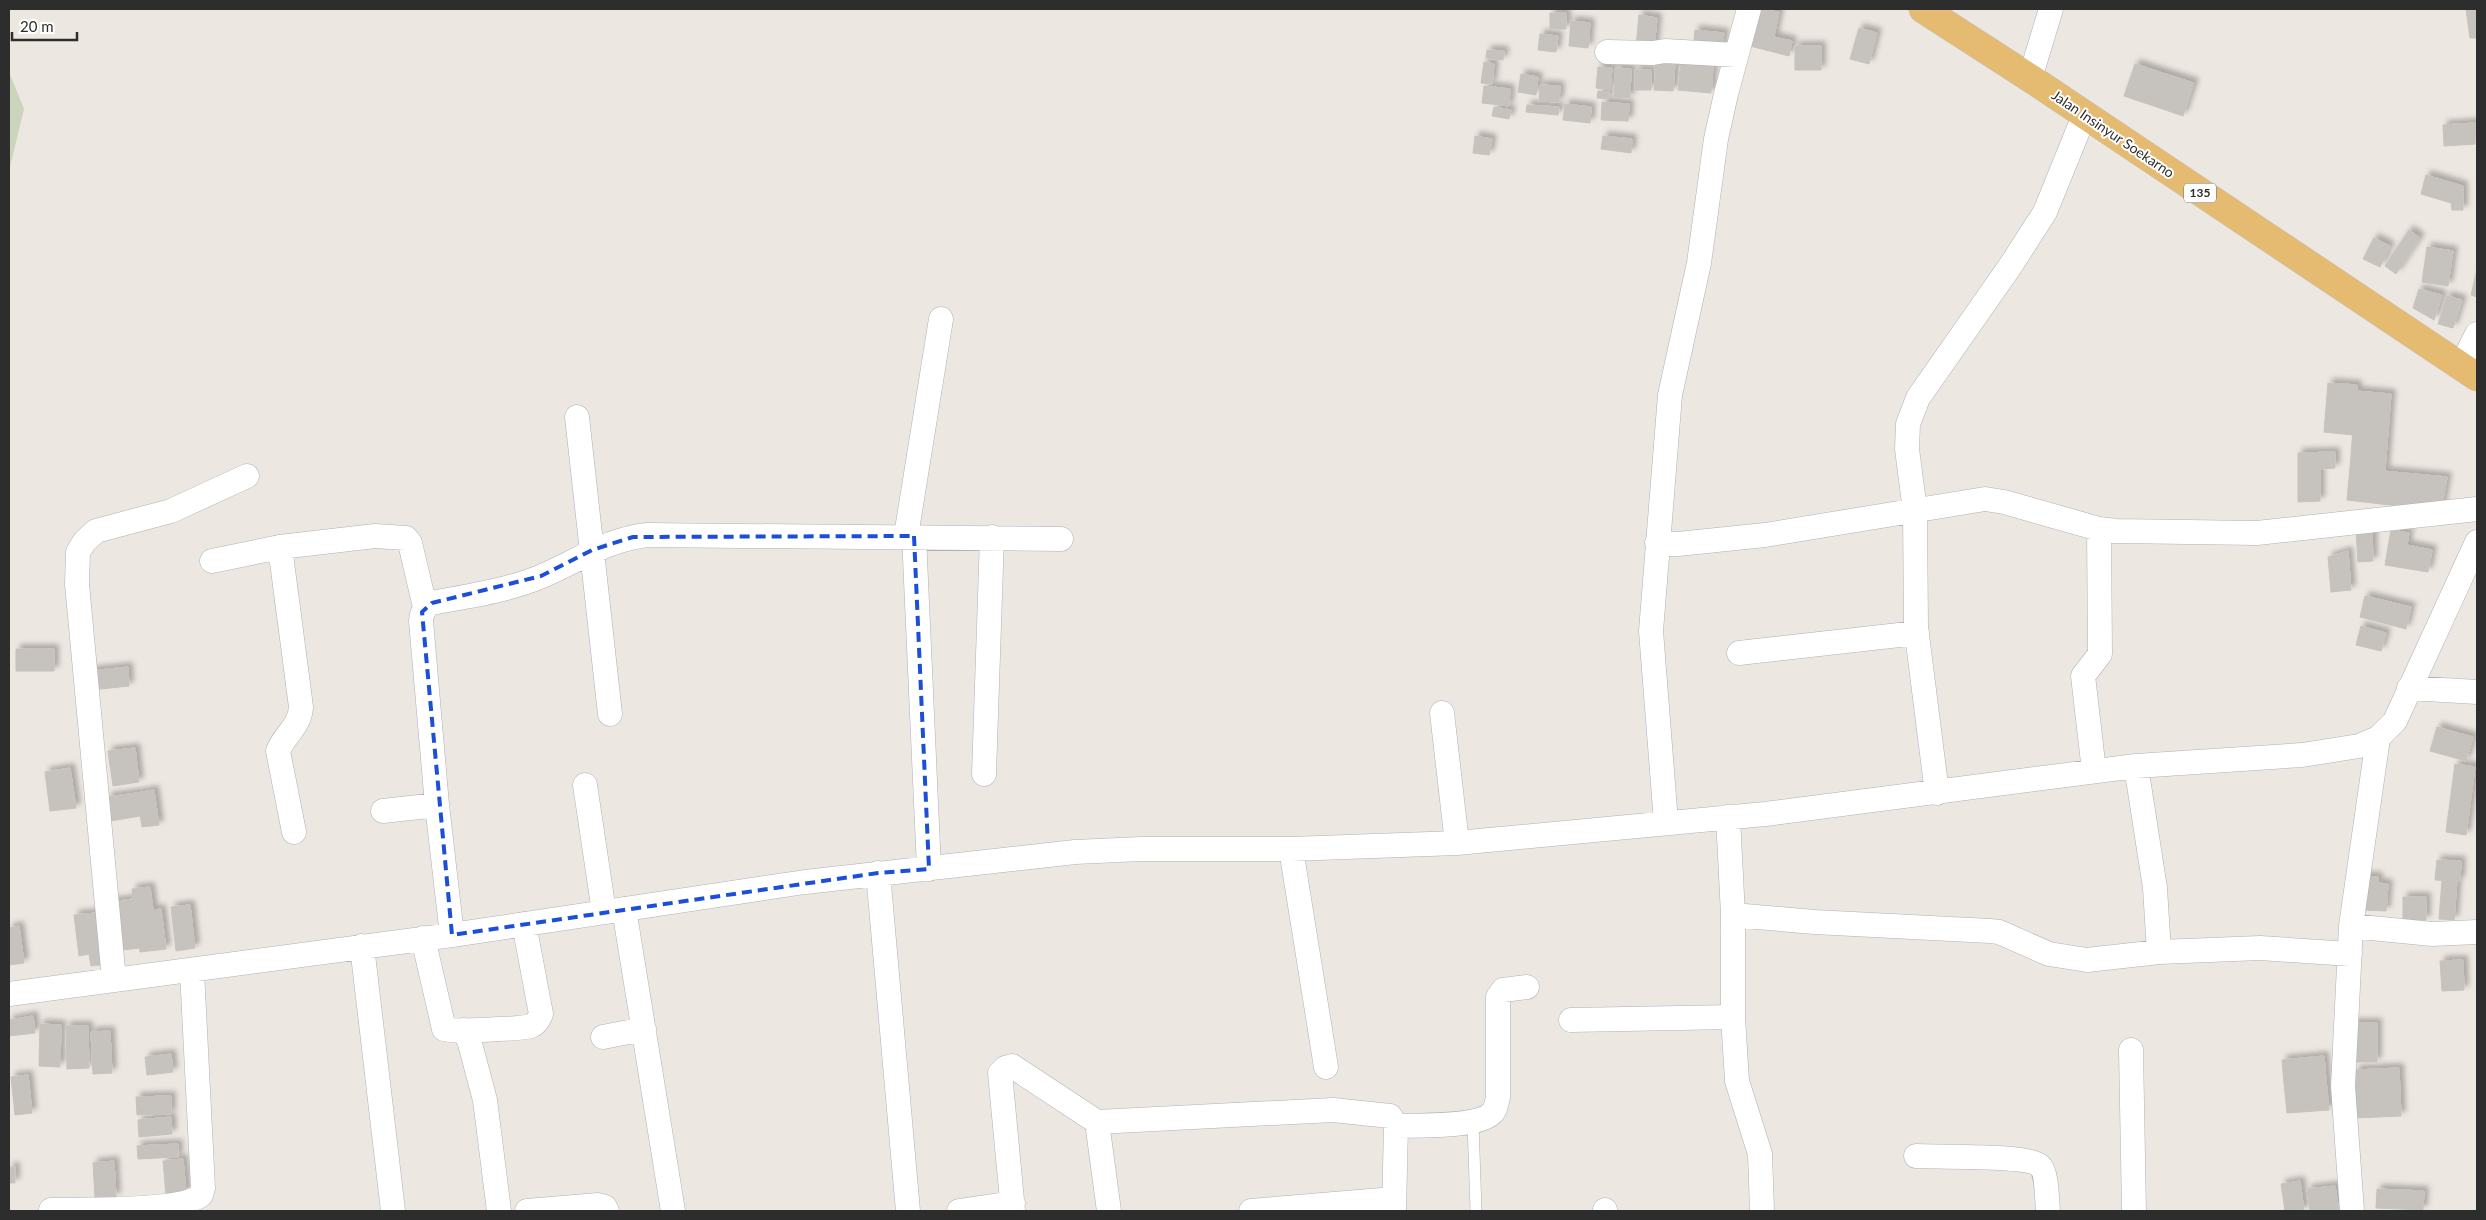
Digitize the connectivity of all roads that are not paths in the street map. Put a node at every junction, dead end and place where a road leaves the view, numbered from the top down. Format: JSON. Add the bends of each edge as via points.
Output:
{"nodes":[{"id":1,"x":1749,"y":9,"type":"edge"},
{"id":2,"x":1923,"y":9,"type":"edge"},
{"id":3,"x":2051,"y":9,"type":"edge"},
{"id":4,"x":1607,"y":52,"type":"dead end"},
{"id":5,"x":1736,"y":55,"type":"junction"},
{"id":6,"x":2030,"y":78,"type":"junction"},
{"id":7,"x":2084,"y":116,"type":"junction"},
{"id":8,"x":941,"y":319,"type":"dead end"},
{"id":9,"x":2477,"y":334,"type":"edge"},
{"id":10,"x":2469,"y":372,"type":"edge"},
{"id":11,"x":577,"y":418,"type":"dead end"},
{"id":12,"x":247,"y":476,"type":"dead end"},
{"id":13,"x":2477,"y":509,"type":"edge"},
{"id":14,"x":1915,"y":511,"type":"junction"},
{"id":15,"x":2099,"y":529,"type":"junction"},
{"id":16,"x":910,"y":536,"type":"junction"},
{"id":17,"x":992,"y":537,"type":"junction"},
{"id":18,"x":1061,"y":539,"type":"dead end"},
{"id":19,"x":2477,"y":542,"type":"edge"},
{"id":20,"x":1658,"y":543,"type":"junction"},
{"id":21,"x":280,"y":547,"type":"junction"},
{"id":22,"x":592,"y":550,"type":"junction"},
{"id":23,"x":212,"y":561,"type":"dead end"},
{"id":24,"x":425,"y":607,"type":"junction"},
{"id":25,"x":1917,"y":634,"type":"junction"},
{"id":26,"x":1739,"y":653,"type":"dead end"},
{"id":27,"x":2409,"y":688,"type":"junction"},
{"id":28,"x":2477,"y":692,"type":"edge"},
{"id":29,"x":1442,"y":713,"type":"dead end"},
{"id":30,"x":610,"y":714,"type":"dead end"},
{"id":31,"x":2378,"y":738,"type":"junction"},
{"id":32,"x":2136,"y":766,"type":"junction"},
{"id":33,"x":2094,"y":771,"type":"junction"},
{"id":34,"x":984,"y":774,"type":"dead end"},
{"id":35,"x":585,"y":784,"type":"dead end"},
{"id":36,"x":1937,"y":793,"type":"junction"},
{"id":37,"x":437,"y":805,"type":"junction"},
{"id":38,"x":383,"y":811,"type":"dead end"},
{"id":39,"x":1728,"y":817,"type":"junction"},
{"id":40,"x":1666,"y":822,"type":"junction"},
{"id":41,"x":294,"y":832,"type":"dead end"},
{"id":42,"x":1457,"y":843,"type":"junction"},
{"id":43,"x":1291,"y":849,"type":"junction"},
{"id":44,"x":929,"y":869,"type":"junction"},
{"id":45,"x":878,"y":873,"type":"junction"},
{"id":46,"x":614,"y":911,"type":"junction"},
{"id":47,"x":1733,"y":915,"type":"junction"},
{"id":48,"x":524,"y":924,"type":"junction"},
{"id":49,"x":2351,"y":926,"type":"junction"},
{"id":50,"x":2477,"y":932,"type":"edge"},
{"id":51,"x":452,"y":935,"type":"junction"},
{"id":52,"x":423,"y":938,"type":"junction"},
{"id":53,"x":362,"y":946,"type":"junction"},
{"id":54,"x":2158,"y":952,"type":"junction"},
{"id":55,"x":2350,"y":954,"type":"junction"},
{"id":56,"x":192,"y":971,"type":"junction"},
{"id":57,"x":114,"y":980,"type":"junction"},
{"id":58,"x":1527,"y":987,"type":"dead end"},
{"id":59,"x":9,"y":994,"type":"edge"},
{"id":60,"x":1733,"y":1017,"type":"junction"},
{"id":61,"x":1571,"y":1020,"type":"dead end"},
{"id":62,"x":644,"y":1029,"type":"junction"},
{"id":63,"x":463,"y":1030,"type":"junction"},
{"id":64,"x":603,"y":1037,"type":"dead end"},
{"id":65,"x":2131,"y":1050,"type":"dead end"},
{"id":66,"x":1326,"y":1067,"type":"dead end"},
{"id":67,"x":1097,"y":1122,"type":"junction"},
{"id":68,"x":1473,"y":1122,"type":"junction"},
{"id":69,"x":1396,"y":1126,"type":"junction"},
{"id":70,"x":1916,"y":1156,"type":"dead end"},
{"id":71,"x":1394,"y":1205,"type":"edge"},
{"id":72,"x":1013,"y":1207,"type":"edge"},
{"id":73,"x":51,"y":1210,"type":"dead end"},
{"id":74,"x":126,"y":1210,"type":"edge"},
{"id":75,"x":393,"y":1211,"type":"edge"},
{"id":76,"x":499,"y":1211,"type":"edge"},
{"id":77,"x":527,"y":1211,"type":"edge"},
{"id":78,"x":606,"y":1211,"type":"edge"},
{"id":79,"x":673,"y":1211,"type":"edge"},
{"id":80,"x":908,"y":1211,"type":"edge"},
{"id":81,"x":959,"y":1211,"type":"edge"},
{"id":82,"x":1109,"y":1211,"type":"edge"},
{"id":83,"x":1250,"y":1211,"type":"edge"},
{"id":84,"x":1476,"y":1211,"type":"edge"},
{"id":85,"x":1762,"y":1211,"type":"edge"},
{"id":86,"x":2048,"y":1211,"type":"edge"},
{"id":87,"x":2134,"y":1211,"type":"edge"},
{"id":88,"x":2352,"y":1211,"type":"edge"}],
"edges":[{"from":1,"to":5,"type":"street"},
{"from":2,"to":6,"type":"main road","name":"Jalan Insinyur Soekarno","number":"135"},
{"from":3,"to":6,"type":"street"},
{"from":4,"to":5,"type":"street"},
{"from":5,"to":20,"type":"street","via":[[1716,139],[1699,263],[1670,395]]},
{"from":6,"to":7,"type":"main road","name":"Jalan Insinyur Soekarno","number":"135"},
{"from":7,"to":10,"type":"main road","name":"Jalan Insinyur Soekarno","number":"135"},
{"from":7,"to":14,"type":"street","via":[[2044,212],[1918,398],[1908,424],[1907,449]]},
{"from":8,"to":16,"type":"street"},
{"from":9,"to":10,"type":"street"},
{"from":11,"to":22,"type":"street"},
{"from":12,"to":57,"type":"street","via":[[171,511],[102,528],[91,534],[78,552],[77,584]]},
{"from":13,"to":15,"type":"street","via":[[2257,533]]},
{"from":14,"to":15,"type":"street","via":[[1994,499]]},
{"from":14,"to":20,"type":"street","via":[[1765,535]]},
{"from":14,"to":25,"type":"street"},
{"from":15,"to":33,"type":"street","via":[[2100,654],[2083,676]]},
{"from":16,"to":17,"type":"street"},
{"from":16,"to":22,"type":"street","via":[[647,535]]},
{"from":16,"to":44,"type":"street"},
{"from":17,"to":18,"type":"street"},
{"from":17,"to":34,"type":"street"},
{"from":19,"to":27,"type":"street"},
{"from":20,"to":40,"type":"street","via":[[1651,631]]},
{"from":21,"to":23,"type":"street"},
{"from":21,"to":24,"type":"street","via":[[375,536],[406,538],[410,543]]},
{"from":21,"to":41,"type":"street","via":[[301,707],[301,716],[278,751]]},
{"from":22,"to":24,"type":"street","via":[[524,582]]},
{"from":22,"to":30,"type":"street"},
{"from":24,"to":37,"type":"street","via":[[421,621]]},
{"from":25,"to":26,"type":"street"},
{"from":25,"to":36,"type":"street"},
{"from":27,"to":28,"type":"street"},
{"from":27,"to":31,"type":"street","via":[[2395,721]]},
{"from":29,"to":42,"type":"street"},
{"from":31,"to":32,"type":"street","via":[[2359,746],[2302,755]]},
{"from":31,"to":49,"type":"street"},
{"from":32,"to":33,"type":"street"},
{"from":32,"to":54,"type":"street","via":[[2155,888]]},
{"from":33,"to":36,"type":"street"},
{"from":35,"to":46,"type":"street"},
{"from":36,"to":39,"type":"street"},
{"from":37,"to":38,"type":"street"},
{"from":37,"to":51,"type":"street"},
{"from":39,"to":40,"type":"street"},
{"from":39,"to":47,"type":"street"},
{"from":40,"to":42,"type":"street"},
{"from":42,"to":43,"type":"street"},
{"from":43,"to":44,"type":"street","via":[[1075,852]]},
{"from":43,"to":66,"type":"street"},
{"from":44,"to":45,"type":"street"},
{"from":45,"to":46,"type":"street"},
{"from":45,"to":80,"type":"street"},
{"from":46,"to":48,"type":"street"},
{"from":46,"to":62,"type":"street"},
{"from":47,"to":54,"type":"street","via":[[1990,930],[2049,954],[2087,960]]},
{"from":47,"to":60,"type":"street"},
{"from":48,"to":51,"type":"street"},
{"from":48,"to":63,"type":"street","via":[[540,1018],[530,1026]]},
{"from":49,"to":50,"type":"street","via":[[2432,934]]},
{"from":49,"to":55,"type":"street"},
{"from":51,"to":52,"type":"street"},
{"from":52,"to":53,"type":"street"},
{"from":52,"to":63,"type":"street","via":[[444,1029]]},
{"from":53,"to":56,"type":"street"},
{"from":53,"to":75,"type":"street"},
{"from":54,"to":55,"type":"street","via":[[2260,948]]},
{"from":55,"to":88,"type":"street","via":[[2343,1086]]},
{"from":56,"to":57,"type":"street"},
{"from":56,"to":74,"type":"street","via":[[203,1188],[201,1195],[190,1201]]},
{"from":57,"to":59,"type":"street"},
{"from":58,"to":68,"type":"street","via":[[1500,993],[1498,1097],[1494,1111]]},
{"from":60,"to":61,"type":"street"},
{"from":60,"to":85,"type":"street","via":[[1737,1081],[1760,1154]]},
{"from":62,"to":64,"type":"street"},
{"from":62,"to":79,"type":"street"},
{"from":63,"to":76,"type":"street","via":[[469,1040],[485,1100]]},
{"from":65,"to":87,"type":"street"},
{"from":67,"to":69,"type":"street","via":[[1333,1110],[1390,1116]]},
{"from":67,"to":72,"type":"street","via":[[1019,1069],[1012,1066],[1000,1073]]},
{"from":67,"to":82,"type":"street"},
{"from":68,"to":69,"type":"street"},
{"from":68,"to":84,"type":"lane"},
{"from":69,"to":71,"type":"street"},
{"from":70,"to":86,"type":"street","via":[[2015,1159],[2036,1163],[2044,1172]]},
{"from":71,"to":83,"type":"street"},
{"from":72,"to":81,"type":"street"},
{"from":73,"to":74,"type":"street"},
{"from":77,"to":78,"type":"street","via":[[598,1205],[605,1207]]}]}
